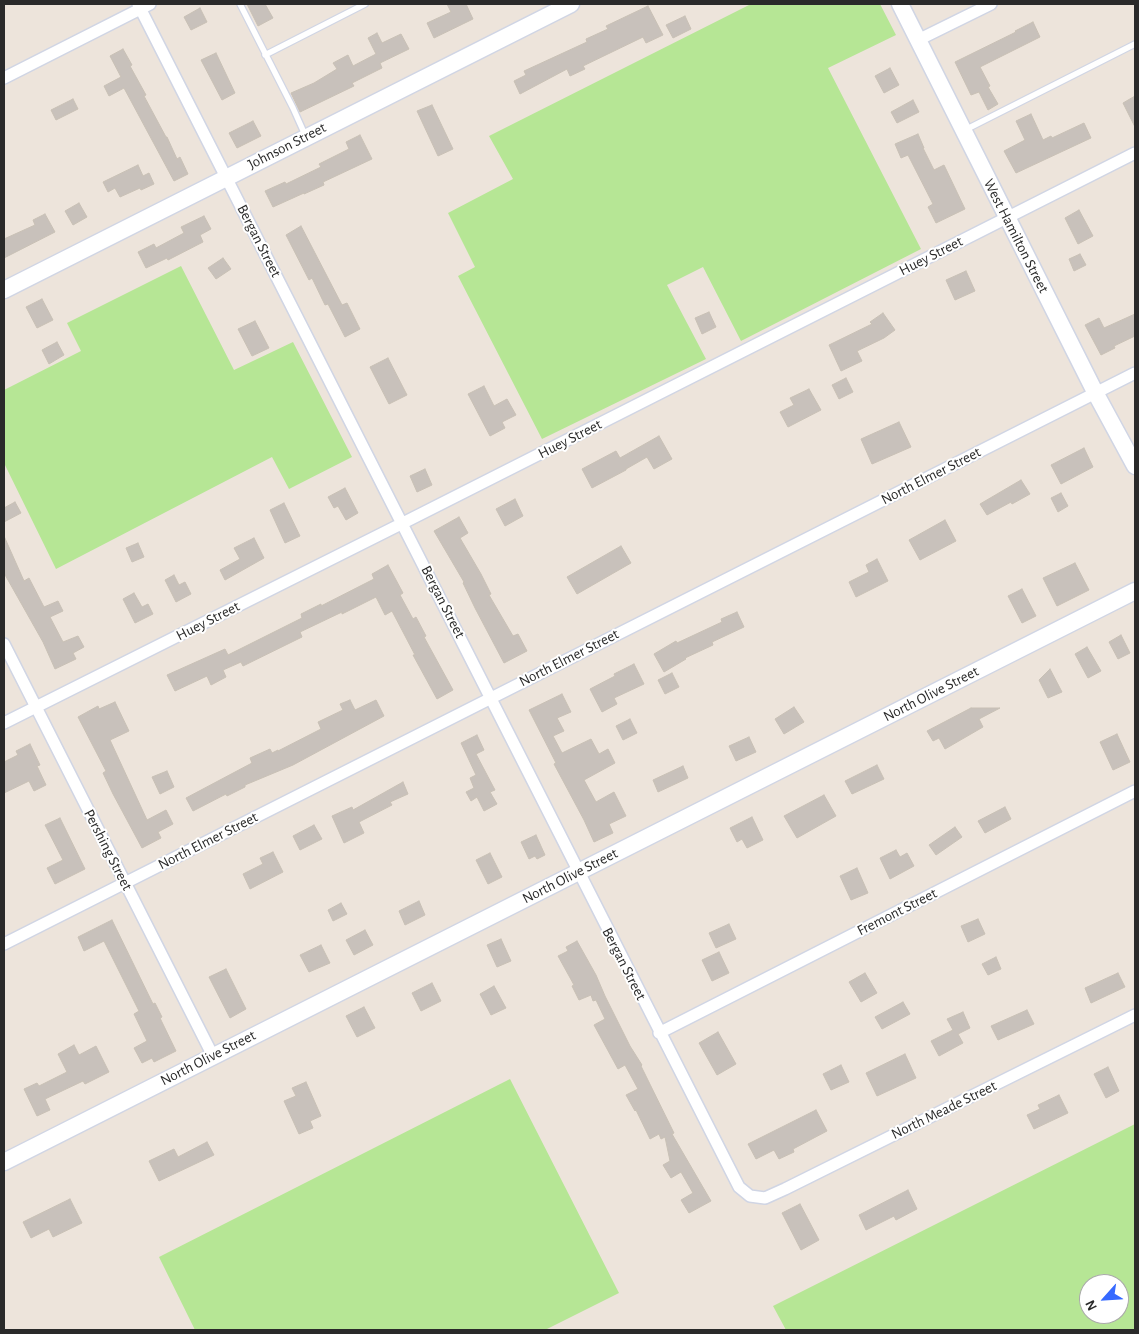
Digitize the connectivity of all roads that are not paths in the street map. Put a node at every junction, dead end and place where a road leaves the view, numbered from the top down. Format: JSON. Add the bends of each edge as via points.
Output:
{"nodes":[{"id":1,"x":240,"y":4,"type":"edge"},
{"id":2,"x":365,"y":4,"type":"edge"},
{"id":3,"x":571,"y":4,"type":"edge"},
{"id":4,"x":900,"y":4,"type":"edge"},
{"id":5,"x":991,"y":4,"type":"edge"},
{"id":6,"x":143,"y":5,"type":"edge"},
{"id":7,"x":918,"y":40,"type":"junction"},
{"id":8,"x":1135,"y":44,"type":"edge"},
{"id":9,"x":265,"y":55,"type":"junction"},
{"id":10,"x":4,"y":78,"type":"edge"},
{"id":11,"x":963,"y":131,"type":"junction"},
{"id":12,"x":306,"y":137,"type":"junction"},
{"id":13,"x":1135,"y":153,"type":"edge"},
{"id":14,"x":226,"y":177,"type":"junction"},
{"id":15,"x":1007,"y":218,"type":"junction"},
{"id":16,"x":4,"y":290,"type":"edge"},
{"id":17,"x":1135,"y":374,"type":"edge"},
{"id":18,"x":1096,"y":394,"type":"junction"},
{"id":19,"x":1135,"y":466,"type":"edge"},
{"id":20,"x":403,"y":523,"type":"junction"},
{"id":21,"x":1135,"y":591,"type":"edge"},
{"id":22,"x":4,"y":644,"type":"edge"},
{"id":23,"x":491,"y":698,"type":"junction"},
{"id":24,"x":35,"y":707,"type":"junction"},
{"id":25,"x":4,"y":723,"type":"edge"},
{"id":26,"x":1135,"y":791,"type":"edge"},
{"id":27,"x":578,"y":872,"type":"junction"},
{"id":28,"x":125,"y":883,"type":"junction"},
{"id":29,"x":4,"y":944,"type":"edge"},
{"id":30,"x":1135,"y":1015,"type":"edge"},
{"id":31,"x":659,"y":1033,"type":"junction"},
{"id":32,"x":213,"y":1056,"type":"junction"},
{"id":33,"x":4,"y":1162,"type":"edge"},
{"id":34,"x":750,"y":1196,"type":"joint"}],
"edges":[{"from":1,"to":9,"type":"lane"},
{"from":2,"to":9,"type":"lane"},
{"from":3,"to":12,"type":"street","name":"Johnson Street"},
{"from":4,"to":7,"type":"street","name":"West Hamilton Street"},
{"from":5,"to":7,"type":"street"},
{"from":6,"to":10,"type":"street"},
{"from":6,"to":14,"type":"street","name":"Bergan Street"},
{"from":7,"to":11,"type":"street","name":"West Hamilton Street"},
{"from":8,"to":11,"type":"lane"},
{"from":9,"to":12,"type":"lane"},
{"from":11,"to":15,"type":"street","name":"West Hamilton Street"},
{"from":12,"to":14,"type":"street","name":"Johnson Street"},
{"from":13,"to":15,"type":"street","name":"Huey Street"},
{"from":14,"to":16,"type":"street","name":"Johnson Street"},
{"from":14,"to":20,"type":"street","name":"Bergan Street"},
{"from":15,"to":18,"type":"street","name":"West Hamilton Street"},
{"from":15,"to":20,"type":"street","name":"Huey Street"},
{"from":17,"to":18,"type":"street","name":"North Elmer Street"},
{"from":18,"to":19,"type":"street","name":"West Hamilton Street"},
{"from":18,"to":23,"type":"street","name":"North Elmer Street"},
{"from":20,"to":23,"type":"street","name":"Bergan Street"},
{"from":20,"to":24,"type":"street","name":"Huey Street"},
{"from":21,"to":27,"type":"street","name":"North Olive Street"},
{"from":22,"to":24,"type":"street","name":"Pershing Street"},
{"from":23,"to":27,"type":"street","name":"Bergan Street"},
{"from":23,"to":28,"type":"street","name":"North Elmer Street"},
{"from":24,"to":25,"type":"street","name":"Huey Street"},
{"from":24,"to":28,"type":"street","name":"Pershing Street"},
{"from":26,"to":31,"type":"street","name":"Fremont Street"},
{"from":27,"to":31,"type":"street","name":"Bergan Street"},
{"from":27,"to":32,"type":"street","name":"North Olive Street"},
{"from":28,"to":29,"type":"street","name":"North Elmer Street"},
{"from":28,"to":32,"type":"street","name":"Pershing Street"},
{"from":30,"to":34,"type":"street","name":"North Meade Street","via":[[785,1189],[765,1198]]},
{"from":31,"to":34,"type":"street","name":"Bergan Street","via":[[735,1181]]},
{"from":32,"to":33,"type":"street","name":"North Olive Street"}]}
